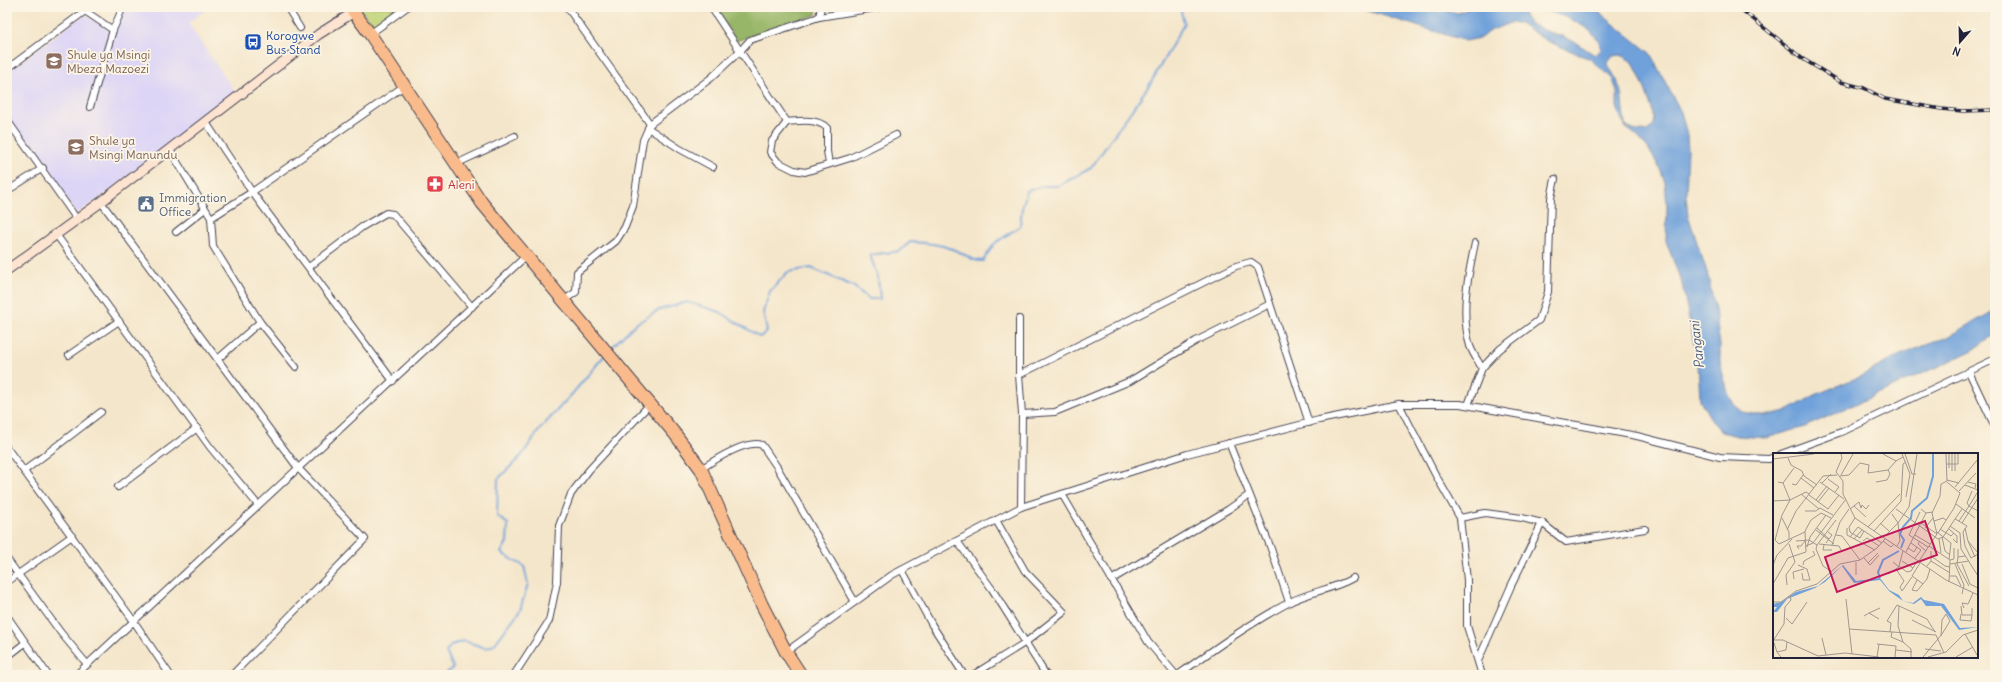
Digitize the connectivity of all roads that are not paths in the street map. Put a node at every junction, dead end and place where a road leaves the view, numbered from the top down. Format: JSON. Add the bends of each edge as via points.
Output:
{"nodes":[{"id":1,"x":123,"y":7,"type":"edge"},
{"id":2,"x":287,"y":7,"type":"edge"},
{"id":3,"x":407,"y":7,"type":"edge"},
{"id":4,"x":567,"y":7,"type":"edge"},
{"id":5,"x":711,"y":7,"type":"edge"},
{"id":6,"x":821,"y":7,"type":"edge"},
{"id":7,"x":881,"y":7,"type":"edge"},
{"id":8,"x":84,"y":9,"type":"edge"},
{"id":9,"x":352,"y":9,"type":"edge"},
{"id":10,"x":820,"y":17,"type":"junction"},
{"id":11,"x":300,"y":28,"type":"dead end"},
{"id":12,"x":113,"y":30,"type":"junction"},
{"id":13,"x":370,"y":34,"type":"junction"},
{"id":14,"x":740,"y":51,"type":"junction"},
{"id":15,"x":7,"y":69,"type":"edge"},
{"id":16,"x":404,"y":86,"type":"junction"},
{"id":17,"x":90,"y":107,"type":"dead end"},
{"id":18,"x":7,"y":120,"type":"edge"},
{"id":19,"x":205,"y":121,"type":"junction"},
{"id":20,"x":787,"y":122,"type":"junction"},
{"id":21,"x":649,"y":126,"type":"junction"},
{"id":22,"x":896,"y":135,"type":"dead end"},
{"id":23,"x":515,"y":136,"type":"dead end"},
{"id":24,"x":170,"y":150,"type":"junction"},
{"id":25,"x":456,"y":164,"type":"junction"},
{"id":26,"x":829,"y":164,"type":"junction"},
{"id":27,"x":713,"y":167,"type":"dead end"},
{"id":28,"x":42,"y":168,"type":"junction"},
{"id":29,"x":1555,"y":179,"type":"dead end"},
{"id":30,"x":7,"y":191,"type":"edge"},
{"id":31,"x":252,"y":192,"type":"junction"},
{"id":32,"x":101,"y":202,"type":"junction"},
{"id":33,"x":205,"y":209,"type":"junction"},
{"id":34,"x":76,"y":218,"type":"junction"},
{"id":35,"x":211,"y":218,"type":"junction"},
{"id":36,"x":176,"y":232,"type":"dead end"},
{"id":37,"x":55,"y":233,"type":"junction"},
{"id":38,"x":1476,"y":243,"type":"dead end"},
{"id":39,"x":526,"y":256,"type":"junction"},
{"id":40,"x":309,"y":267,"type":"junction"},
{"id":41,"x":7,"y":270,"type":"edge"},
{"id":42,"x":563,"y":300,"type":"junction"},
{"id":43,"x":1270,"y":304,"type":"junction"},
{"id":44,"x":472,"y":307,"type":"junction"},
{"id":45,"x":119,"y":320,"type":"junction"},
{"id":46,"x":1019,"y":320,"type":"dead end"},
{"id":47,"x":260,"y":322,"type":"junction"},
{"id":48,"x":69,"y":355,"type":"dead end"},
{"id":49,"x":219,"y":358,"type":"junction"},
{"id":50,"x":1995,"y":359,"type":"edge"},
{"id":51,"x":296,"y":367,"type":"dead end"},
{"id":52,"x":1482,"y":368,"type":"junction"},
{"id":53,"x":1968,"y":372,"type":"junction"},
{"id":54,"x":1019,"y":375,"type":"junction"},
{"id":55,"x":393,"y":381,"type":"junction"},
{"id":56,"x":1399,"y":404,"type":"junction"},
{"id":57,"x":649,"y":405,"type":"junction"},
{"id":58,"x":1468,"y":405,"type":"junction"},
{"id":59,"x":101,"y":412,"type":"dead end"},
{"id":60,"x":1022,"y":414,"type":"junction"},
{"id":61,"x":1309,"y":423,"type":"junction"},
{"id":62,"x":1995,"y":427,"type":"edge"},
{"id":63,"x":196,"y":428,"type":"junction"},
{"id":64,"x":1229,"y":443,"type":"junction"},
{"id":65,"x":7,"y":450,"type":"edge"},
{"id":66,"x":1784,"y":453,"type":"edge"},
{"id":67,"x":1773,"y":457,"type":"edge"},
{"id":68,"x":298,"y":468,"type":"junction"},
{"id":69,"x":701,"y":469,"type":"junction"},
{"id":70,"x":24,"y":471,"type":"junction"},
{"id":71,"x":118,"y":487,"type":"dead end"},
{"id":72,"x":1062,"y":494,"type":"junction"},
{"id":73,"x":1249,"y":495,"type":"junction"},
{"id":74,"x":258,"y":505,"type":"junction"},
{"id":75,"x":1021,"y":507,"type":"junction"},
{"id":76,"x":1460,"y":518,"type":"junction"},
{"id":77,"x":996,"y":520,"type":"junction"},
{"id":78,"x":1542,"y":523,"type":"junction"},
{"id":79,"x":1644,"y":529,"type":"dead end"},
{"id":80,"x":72,"y":536,"type":"junction"},
{"id":81,"x":957,"y":541,"type":"junction"},
{"id":82,"x":7,"y":559,"type":"edge"},
{"id":83,"x":902,"y":570,"type":"junction"},
{"id":84,"x":17,"y":574,"type":"junction"},
{"id":85,"x":1353,"y":578,"type":"dead end"},
{"id":86,"x":1111,"y":580,"type":"junction"},
{"id":87,"x":7,"y":582,"type":"edge"},
{"id":88,"x":855,"y":602,"type":"junction"},
{"id":89,"x":1289,"y":602,"type":"junction"},
{"id":90,"x":7,"y":616,"type":"edge"},
{"id":91,"x":134,"y":620,"type":"junction"},
{"id":92,"x":1026,"y":642,"type":"junction"},
{"id":93,"x":25,"y":643,"type":"junction"},
{"id":94,"x":786,"y":652,"type":"junction"},
{"id":95,"x":7,"y":657,"type":"edge"},
{"id":96,"x":1478,"y":661,"type":"junction"},
{"id":97,"x":87,"y":664,"type":"junction"},
{"id":98,"x":48,"y":675,"type":"edge"},
{"id":99,"x":76,"y":675,"type":"edge"},
{"id":100,"x":170,"y":675,"type":"edge"},
{"id":101,"x":232,"y":675,"type":"edge"},
{"id":102,"x":514,"y":675,"type":"edge"},
{"id":103,"x":801,"y":675,"type":"edge"},
{"id":104,"x":964,"y":675,"type":"edge"},
{"id":105,"x":973,"y":675,"type":"edge"},
{"id":106,"x":1046,"y":675,"type":"edge"},
{"id":107,"x":1177,"y":675,"type":"edge"},
{"id":108,"x":1482,"y":675,"type":"edge"}],
"edges":[{"from":1,"to":12,"type":"street"},
{"from":2,"to":11,"type":"street"},
{"from":3,"to":13,"type":"street"},
{"from":4,"to":21,"type":"street"},
{"from":5,"to":14,"type":"street"},
{"from":6,"to":10,"type":"street"},
{"from":7,"to":10,"type":"street"},
{"from":8,"to":12,"type":"street"},
{"from":8,"to":15,"type":"street"},
{"from":9,"to":13,"type":"highway"},
{"from":9,"to":19,"type":"street"},
{"from":10,"to":14,"type":"street","via":[[750,40]]},
{"from":12,"to":17,"type":"street"},
{"from":13,"to":16,"type":"highway"},
{"from":14,"to":20,"type":"street"},
{"from":14,"to":21,"type":"street","via":[[711,78]]},
{"from":16,"to":25,"type":"highway"},
{"from":16,"to":31,"type":"street"},
{"from":18,"to":28,"type":"street"},
{"from":19,"to":24,"type":"street"},
{"from":19,"to":31,"type":"street"},
{"from":20,"to":26,"type":"street","via":[[815,121],[827,128]]},
{"from":20,"to":26,"type":"street","via":[[772,141],[770,152],[778,162],[805,172]]},
{"from":21,"to":27,"type":"street","via":[[680,149]]},
{"from":21,"to":42,"type":"street","via":[[643,140],[632,206],[625,227],[616,241],[577,272],[576,292]]},
{"from":22,"to":26,"type":"street","via":[[850,158]]},
{"from":23,"to":25,"type":"street"},
{"from":24,"to":32,"type":"street"},
{"from":24,"to":33,"type":"street"},
{"from":25,"to":39,"type":"highway","via":[[482,203]]},
{"from":28,"to":30,"type":"street"},
{"from":28,"to":34,"type":"street"},
{"from":29,"to":52,"type":"street","via":[[1551,198],[1548,292],[1539,320],[1500,349]]},
{"from":31,"to":35,"type":"street"},
{"from":31,"to":40,"type":"street"},
{"from":32,"to":34,"type":"street"},
{"from":32,"to":49,"type":"street"},
{"from":33,"to":35,"type":"street"},
{"from":33,"to":36,"type":"street"},
{"from":34,"to":37,"type":"street"},
{"from":35,"to":47,"type":"street","via":[[213,246]]},
{"from":37,"to":41,"type":"street"},
{"from":37,"to":45,"type":"street"},
{"from":38,"to":52,"type":"street","via":[[1467,279],[1466,318],[1470,347]]},
{"from":39,"to":42,"type":"highway"},
{"from":39,"to":44,"type":"street"},
{"from":40,"to":44,"type":"street","via":[[362,227],[386,213],[393,214]]},
{"from":40,"to":55,"type":"street"},
{"from":42,"to":57,"type":"highway"},
{"from":43,"to":54,"type":"street","via":[[1258,267],[1251,262],[1245,263]]},
{"from":43,"to":60,"type":"street","via":[[1196,341],[1130,381],[1055,412]]},
{"from":43,"to":61,"type":"street"},
{"from":44,"to":55,"type":"street"},
{"from":45,"to":48,"type":"street"},
{"from":45,"to":63,"type":"street"},
{"from":46,"to":54,"type":"street"},
{"from":47,"to":49,"type":"street"},
{"from":47,"to":51,"type":"street"},
{"from":49,"to":68,"type":"street"},
{"from":50,"to":53,"type":"street"},
{"from":52,"to":58,"type":"street"},
{"from":53,"to":62,"type":"street"},
{"from":53,"to":66,"type":"street","via":[[1844,431]]},
{"from":54,"to":60,"type":"street"},
{"from":55,"to":68,"type":"street"},
{"from":56,"to":58,"type":"street"},
{"from":56,"to":61,"type":"street"},
{"from":56,"to":76,"type":"street"},
{"from":57,"to":69,"type":"highway"},
{"from":57,"to":102,"type":"street","via":[[589,470],[571,494],[559,526],[557,582],[550,621]]},
{"from":58,"to":67,"type":"street","via":[[1637,436],[1720,457]]},
{"from":59,"to":70,"type":"street"},
{"from":60,"to":75,"type":"street"},
{"from":61,"to":64,"type":"street"},
{"from":63,"to":71,"type":"street"},
{"from":63,"to":74,"type":"street"},
{"from":64,"to":72,"type":"street"},
{"from":64,"to":73,"type":"street"},
{"from":65,"to":70,"type":"street"},
{"from":68,"to":74,"type":"street"},
{"from":68,"to":101,"type":"street","via":[[365,538]]},
{"from":69,"to":88,"type":"street","via":[[721,455],[747,446],[762,445]]},
{"from":69,"to":94,"type":"highway"},
{"from":70,"to":80,"type":"street"},
{"from":72,"to":75,"type":"street"},
{"from":72,"to":86,"type":"street"},
{"from":73,"to":86,"type":"street"},
{"from":73,"to":89,"type":"street"},
{"from":74,"to":91,"type":"street"},
{"from":75,"to":77,"type":"street"},
{"from":76,"to":78,"type":"street","via":[[1485,513]]},
{"from":76,"to":96,"type":"street","via":[[1467,580],[1467,626]]},
{"from":77,"to":81,"type":"street"},
{"from":77,"to":92,"type":"street","via":[[1025,571],[1064,612]]},
{"from":78,"to":79,"type":"street","via":[[1566,542]]},
{"from":78,"to":96,"type":"street"},
{"from":80,"to":84,"type":"street"},
{"from":80,"to":91,"type":"street"},
{"from":81,"to":83,"type":"street"},
{"from":81,"to":92,"type":"street"},
{"from":82,"to":84,"type":"street"},
{"from":83,"to":88,"type":"street"},
{"from":83,"to":104,"type":"street","via":[[932,625]]},
{"from":84,"to":87,"type":"street"},
{"from":84,"to":97,"type":"street"},
{"from":85,"to":89,"type":"street","via":[[1343,584]]},
{"from":86,"to":107,"type":"street","via":[[1148,642]]},
{"from":88,"to":94,"type":"street"},
{"from":89,"to":107,"type":"street","via":[[1238,632]]},
{"from":90,"to":93,"type":"street"},
{"from":91,"to":97,"type":"street"},
{"from":91,"to":100,"type":"street"},
{"from":92,"to":105,"type":"street"},
{"from":92,"to":106,"type":"street"},
{"from":93,"to":95,"type":"street"},
{"from":93,"to":98,"type":"street"},
{"from":94,"to":103,"type":"highway"},
{"from":96,"to":108,"type":"street"},
{"from":97,"to":99,"type":"street"}]}
